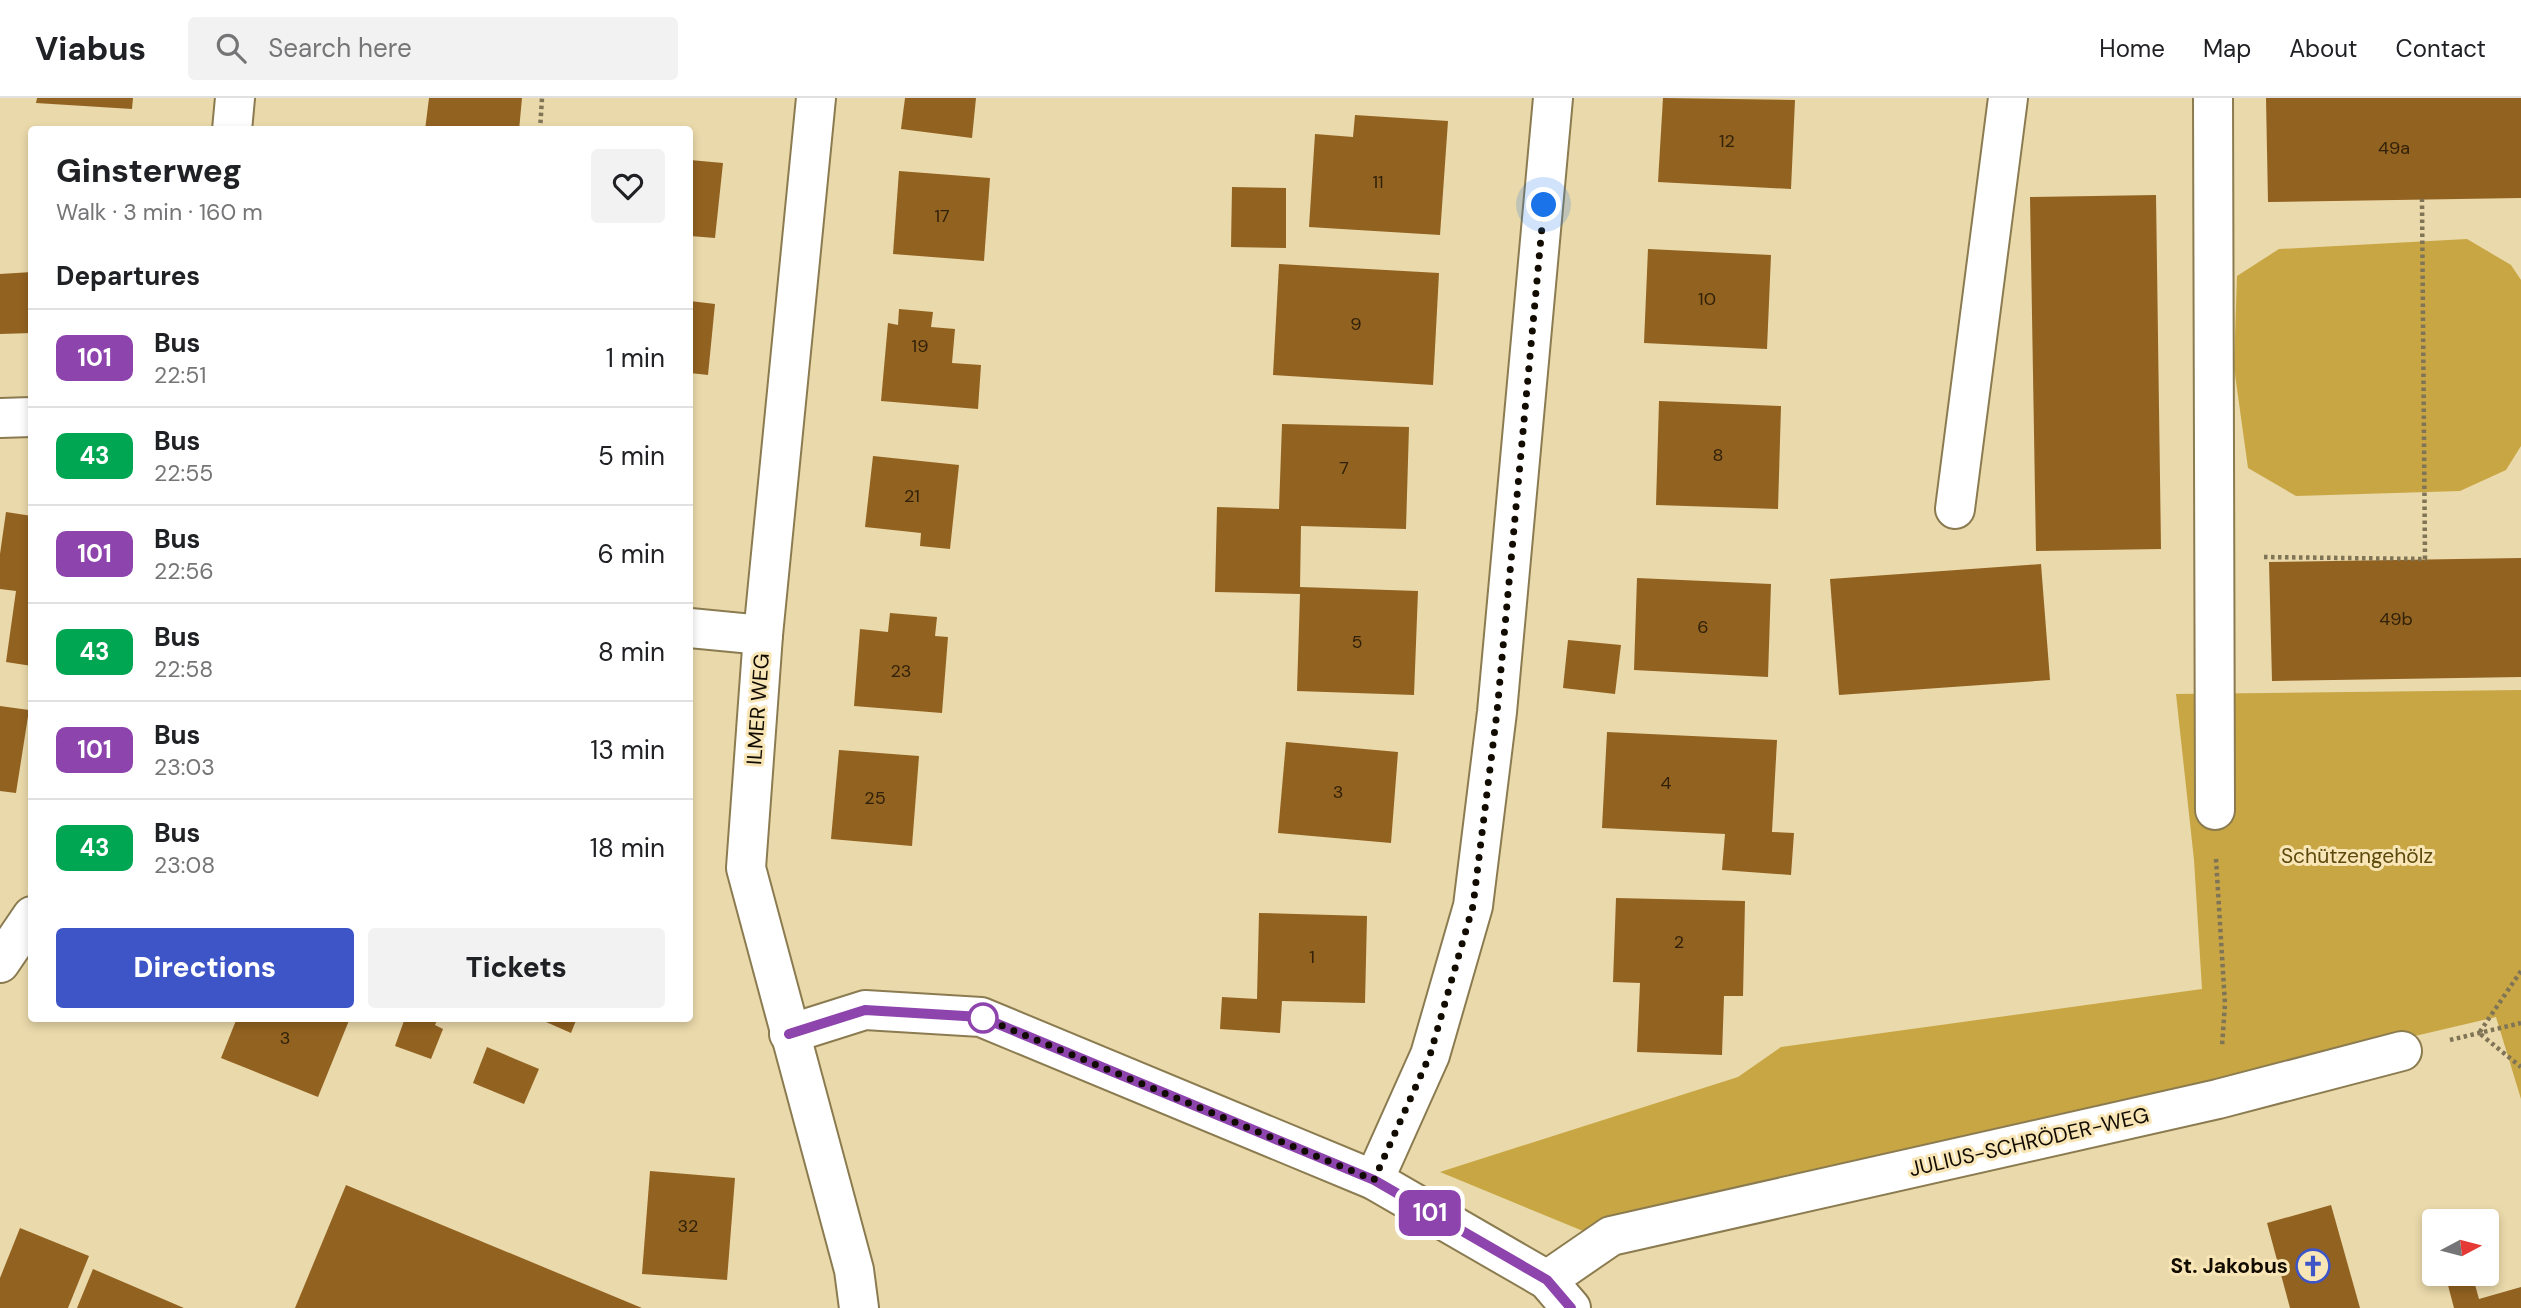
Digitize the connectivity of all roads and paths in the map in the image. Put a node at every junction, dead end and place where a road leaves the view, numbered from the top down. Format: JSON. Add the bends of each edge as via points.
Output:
{"nodes":[{"id":1,"x":235,"y":98,"type":"edge"},
{"id":2,"x":542,"y":98,"type":"edge"},
{"id":3,"x":816,"y":98,"type":"edge"},
{"id":4,"x":1553,"y":98,"type":"edge"},
{"id":5,"x":2008,"y":98,"type":"edge"},
{"id":6,"x":2213,"y":98,"type":"edge"},
{"id":7,"x":232,"y":126,"type":"edge"},
{"id":8,"x":540,"y":126,"type":"edge"},
{"id":9,"x":2422,"y":199,"type":"dead end"},
{"id":10,"x":28,"y":417,"type":"edge"},
{"id":11,"x":0,"y":418,"type":"edge"},
{"id":12,"x":1955,"y":509,"type":"dead end"},
{"id":13,"x":2214,"y":556,"type":"junction"},
{"id":14,"x":693,"y":628,"type":"edge"},
{"id":15,"x":763,"y":635,"type":"junction"},
{"id":16,"x":2215,"y":810,"type":"joint"},
{"id":17,"x":28,"y":922,"type":"edge"},
{"id":18,"x":0,"y":963,"type":"edge"},
{"id":19,"x":2521,"y":971,"type":"edge"},
{"id":20,"x":2521,"y":1023,"type":"edge"},
{"id":21,"x":2479,"y":1033,"type":"junction"},
{"id":22,"x":789,"y":1034,"type":"junction"},
{"id":23,"x":2402,"y":1051,"type":"joint"},
{"id":24,"x":2521,"y":1067,"type":"edge"},
{"id":25,"x":2218,"y":1099,"type":"junction"},
{"id":26,"x":1374,"y":1180,"type":"junction"},
{"id":27,"x":1559,"y":1294,"type":"edge"},
{"id":28,"x":859,"y":1308,"type":"edge"}],
"edges":[{"from":1,"to":7,"type":"street"},
{"from":2,"to":8,"type":"path"},
{"from":3,"to":15,"type":"street","name":"ILMER WEG"},
{"from":4,"to":26,"type":"street","via":[[1497,712],[1473,906],[1430,1055]]},
{"from":5,"to":12,"type":"street"},
{"from":6,"to":13,"type":"street"},
{"from":9,"to":13,"type":"path","via":[[2425,559]]},
{"from":10,"to":11,"type":"street"},
{"from":13,"to":16,"type":"street"},
{"from":14,"to":15,"type":"street"},
{"from":15,"to":22,"type":"street","name":"ILMER WEG","via":[[746,867]]},
{"from":16,"to":25,"type":"path","via":[[2225,1004]]},
{"from":17,"to":18,"type":"street"},
{"from":19,"to":21,"type":"path"},
{"from":20,"to":21,"type":"path"},
{"from":21,"to":23,"type":"path"},
{"from":21,"to":24,"type":"path"},
{"from":22,"to":26,"type":"street","via":[[865,1010],[981,1017]]},
{"from":22,"to":28,"type":"street","name":"ILMER WEG","via":[[854,1270]]},
{"from":23,"to":25,"type":"street","name":"JULIUS-SCHRÖDER-WEG"},
{"from":25,"to":27,"type":"street","name":"JULIUS-SCHRÖDER-WEG","via":[[1611,1236]]},
{"from":26,"to":27,"type":"street"}]}
